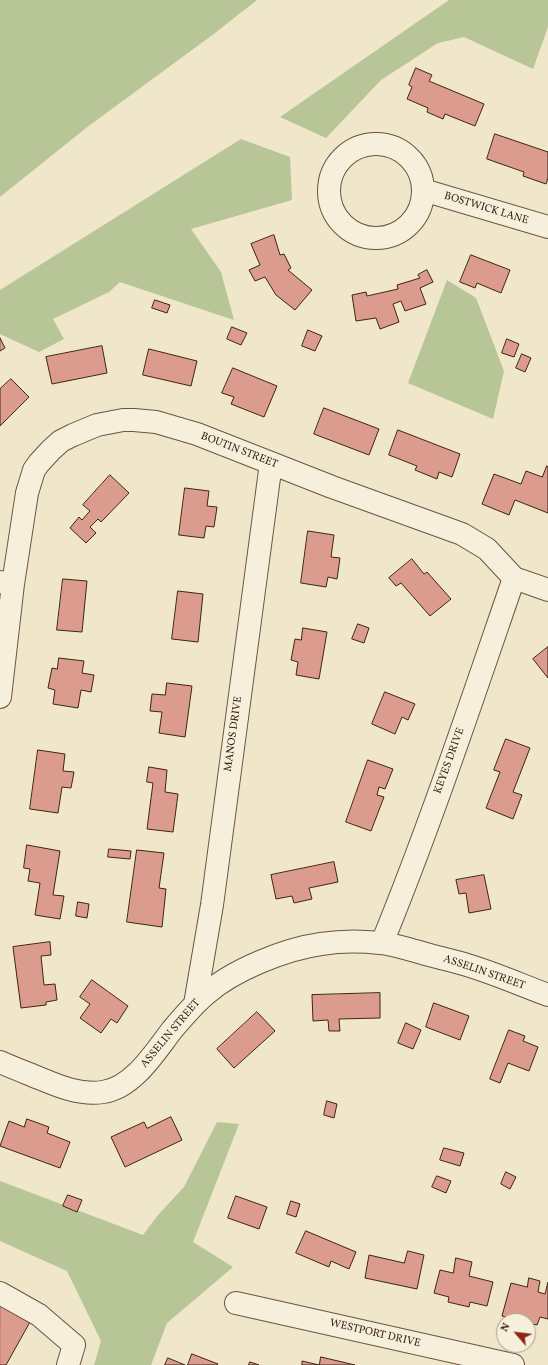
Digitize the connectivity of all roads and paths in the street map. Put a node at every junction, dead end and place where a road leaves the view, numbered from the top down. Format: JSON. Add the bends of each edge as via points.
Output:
{"nodes":[{"id":1,"x":423,"y":190,"type":"junction"},
{"id":2,"x":548,"y":227,"type":"edge"},
{"id":3,"x":271,"y":464,"type":"junction"},
{"id":4,"x":514,"y":578,"type":"junction"},
{"id":5,"x":7,"y":583,"type":"edge"},
{"id":6,"x":548,"y":590,"type":"edge"},
{"id":7,"x":0,"y":698,"type":"edge"},
{"id":8,"x":382,"y":943,"type":"junction"},
{"id":9,"x":548,"y":995,"type":"edge"},
{"id":10,"x":195,"y":1004,"type":"junction"},
{"id":11,"x":0,"y":1062,"type":"edge"},
{"id":12,"x":0,"y":1293,"type":"edge"},
{"id":13,"x":236,"y":1303,"type":"dead end"},
{"id":14,"x":68,"y":1365,"type":"edge"},
{"id":15,"x":514,"y":1365,"type":"edge"}],
"edges":[{"from":1,"to":1,"type":"street","via":[[420,208],[410,223],[396,234],[378,238],[360,236],[345,226],[334,212],[329,195],[331,177],[339,162],[352,150],[369,144],[387,145],[406,155],[420,172]]},
{"from":1,"to":2,"type":"street","name":"BOSTWICK LANE"},
{"from":3,"to":4,"type":"street","name":"BOUTIN STREET","via":[[462,534],[487,549]]},
{"from":3,"to":5,"type":"street","name":"BOUTIN STREET","via":[[197,434],[156,422],[110,422],[73,435],[61,441],[34,470]]},
{"from":3,"to":10,"type":"street","name":"MANOS DRIVE","via":[[212,898]]},
{"from":4,"to":6,"type":"street","name":"BOUTIN STREET"},
{"from":4,"to":8,"type":"street","name":"KEYES DRIVE","via":[[459,737]]},
{"from":5,"to":7,"type":"street"},
{"from":8,"to":9,"type":"street","name":"ASSELIN STREET","via":[[468,965]]},
{"from":8,"to":10,"type":"street","name":"ASSELIN STREET","via":[[321,944],[277,955],[222,982]]},
{"from":10,"to":11,"type":"street","name":"ASSELIN STREET","via":[[138,1073],[116,1088],[104,1092],[84,1092],[59,1087]]},
{"from":12,"to":14,"type":"street","via":[[39,1315],[74,1344]]},
{"from":13,"to":15,"type":"street","name":"WESTPORT DRIVE"}]}
